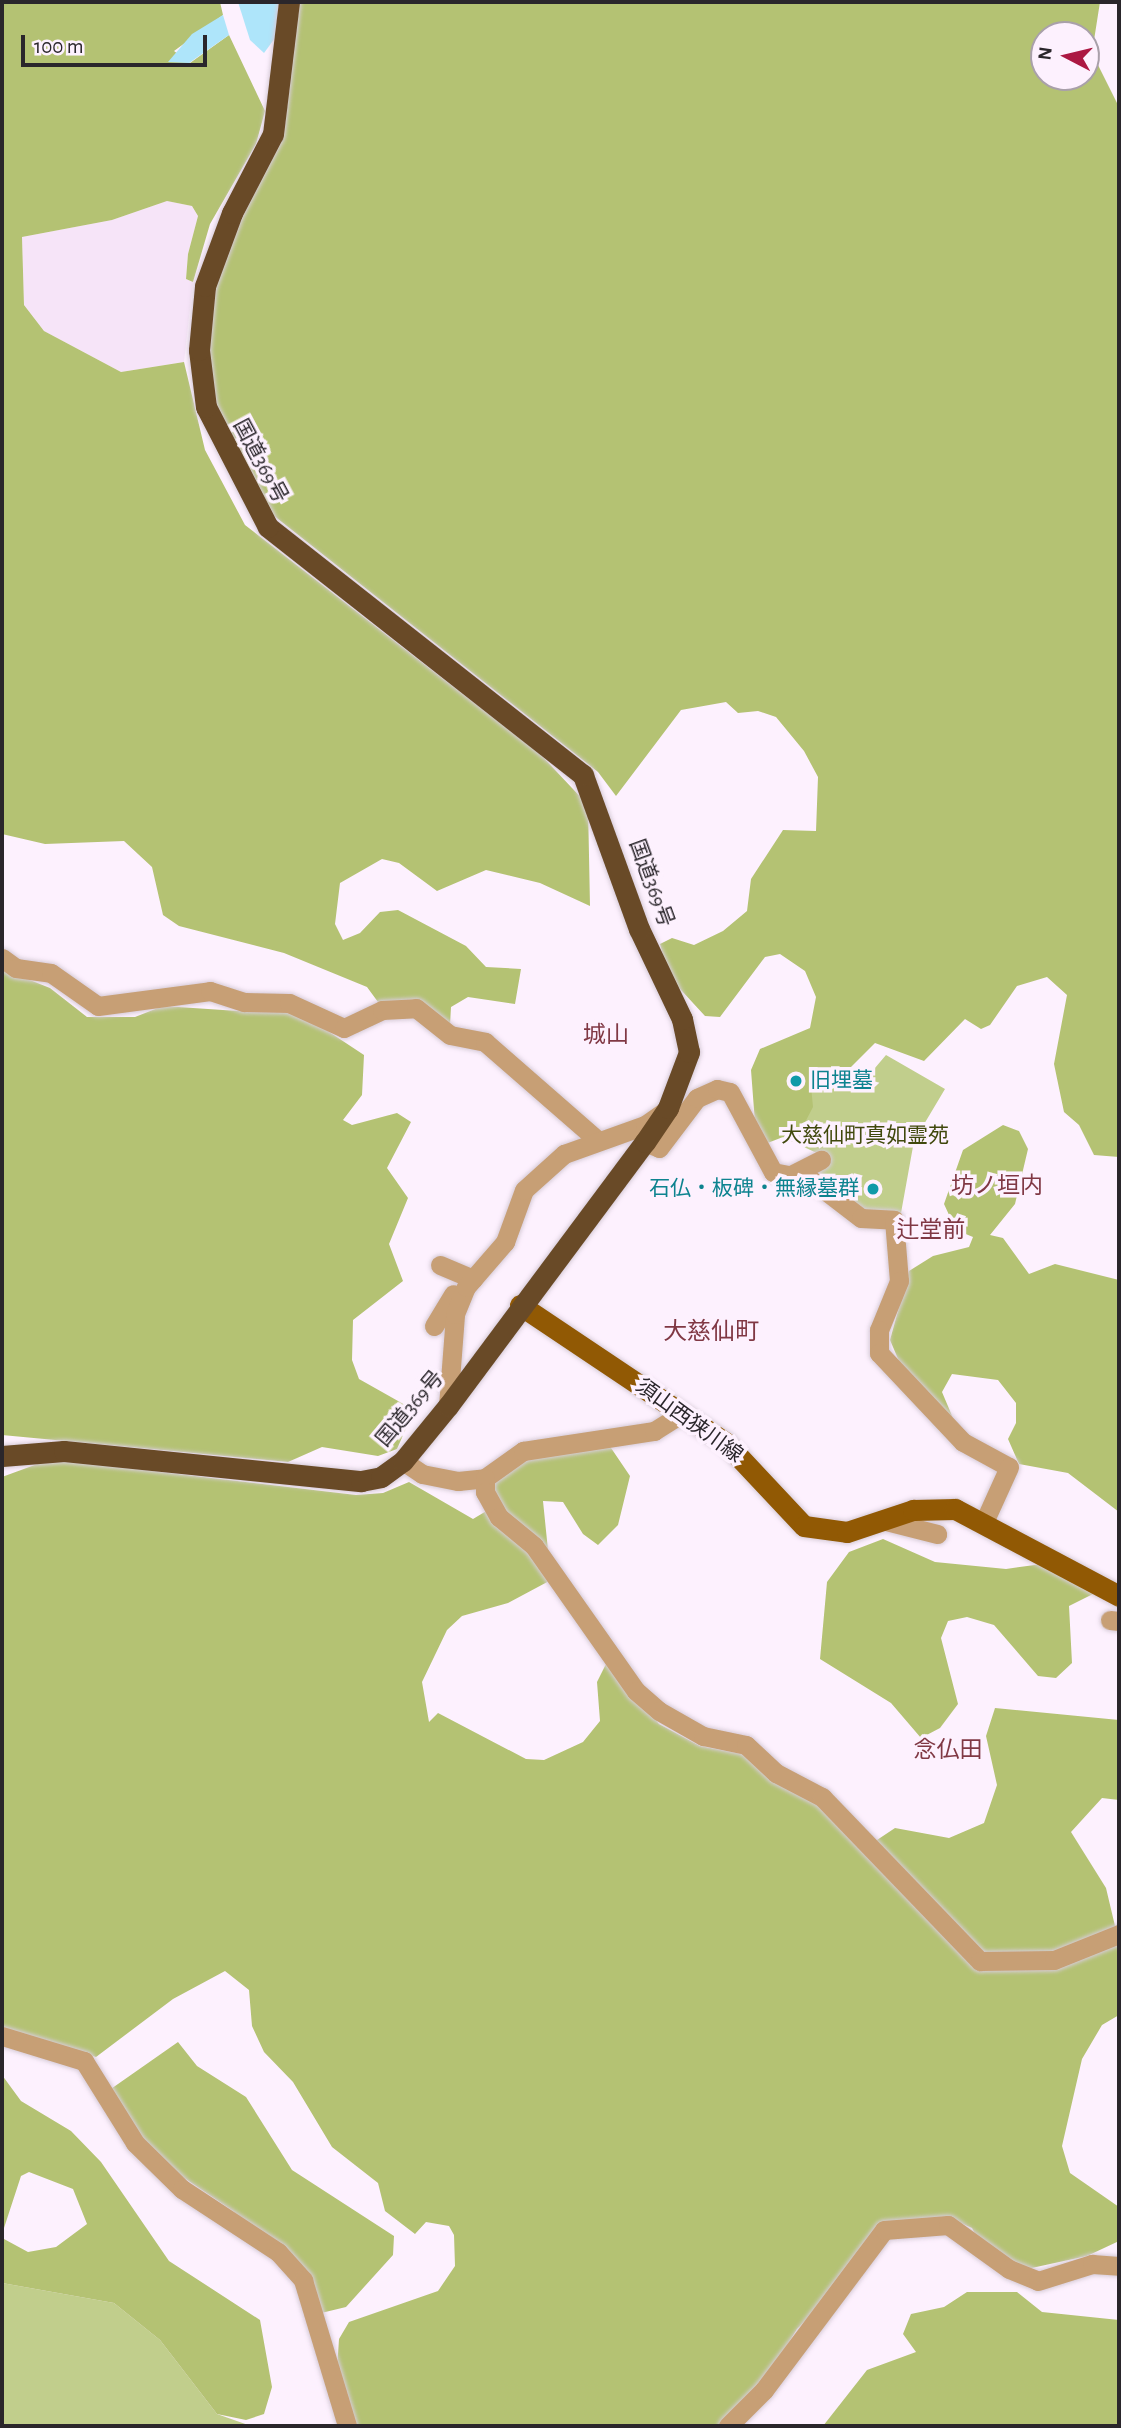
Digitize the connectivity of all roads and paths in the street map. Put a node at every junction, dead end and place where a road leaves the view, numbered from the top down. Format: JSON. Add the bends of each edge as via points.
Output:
{"nodes":[{"id":1,"x":289,"y":2,"type":"edge"},
{"id":2,"x":2,"y":958,"type":"edge"},
{"id":3,"x":668,"y":1108,"type":"junction"},
{"id":4,"x":596,"y":1139,"type":"junction"},
{"id":5,"x":645,"y":1142,"type":"junction"},
{"id":6,"x":821,"y":1160,"type":"dead end"},
{"id":7,"x":789,"y":1176,"type":"junction"},
{"id":8,"x":440,"y":1265,"type":"dead end"},
{"id":9,"x":469,"y":1283,"type":"junction"},
{"id":10,"x":520,"y":1305,"type":"junction"},
{"id":11,"x":434,"y":1326,"type":"dead end"},
{"id":12,"x":448,"y":1406,"type":"junction"},
{"id":13,"x":681,"y":1414,"type":"junction"},
{"id":14,"x":2,"y":1456,"type":"edge"},
{"id":15,"x":403,"y":1461,"type":"junction"},
{"id":16,"x":485,"y":1478,"type":"junction"},
{"id":17,"x":882,"y":1520,"type":"junction"},
{"id":18,"x":985,"y":1520,"type":"junction"},
{"id":19,"x":937,"y":1534,"type":"dead end"},
{"id":20,"x":1003,"y":1548,"type":"dead end"},
{"id":21,"x":1043,"y":1554,"type":"junction"},
{"id":22,"x":1119,"y":1596,"type":"edge"},
{"id":23,"x":1119,"y":1934,"type":"edge"},
{"id":24,"x":2,"y":2036,"type":"edge"},
{"id":25,"x":1119,"y":2266,"type":"edge"},
{"id":26,"x":347,"y":2426,"type":"edge"},
{"id":27,"x":727,"y":2426,"type":"edge"}],
"edges":[{"from":1,"to":3,"type":"highway","name":"国道369号","via":[[273,134],[232,213],[205,286],[198,351],[206,407],[224,453],[268,527],[583,775],[639,929],[682,1019],[689,1052]]},
{"from":2,"to":4,"type":"street","via":[[16,968],[51,973],[98,1006],[210,991],[244,1002],[289,1003],[344,1028],[382,1010],[416,1009],[450,1035],[485,1042]]},
{"from":3,"to":4,"type":"street","via":[[645,1125]]},
{"from":3,"to":5,"type":"highway","name":"国道369号"},
{"from":4,"to":9,"type":"street","via":[[564,1154],[524,1190],[505,1242]]},
{"from":5,"to":7,"type":"street","via":[[659,1148],[697,1098],[717,1089],[730,1092],[743,1107],[762,1161]]},
{"from":5,"to":10,"type":"highway","name":"国道369号"},
{"from":6,"to":7,"type":"street"},
{"from":7,"to":18,"type":"street","via":[[810,1179],[861,1218],[894,1220],[899,1281],[879,1331],[879,1353],[962,1442],[1010,1467]]},
{"from":8,"to":9,"type":"street"},
{"from":9,"to":11,"type":"street","via":[[456,1290]]},
{"from":9,"to":12,"type":"street","via":[[455,1314]]},
{"from":10,"to":12,"type":"highway","name":"国道369号"},
{"from":10,"to":13,"type":"main road","name":"須山西狭川線"},
{"from":12,"to":15,"type":"highway","name":"国道369号"},
{"from":13,"to":16,"type":"street","via":[[654,1431],[523,1451]]},
{"from":13,"to":17,"type":"main road","name":"須山西狭川線","via":[[724,1442],[804,1526],[847,1532]]},
{"from":14,"to":15,"type":"highway","name":"国道369号","via":[[64,1451],[361,1481]]},
{"from":15,"to":16,"type":"street","via":[[422,1474],[458,1481]]},
{"from":16,"to":23,"type":"street","via":[[485,1492],[499,1517],[534,1546],[636,1690],[703,1736],[746,1745],[776,1773],[822,1797],[980,1961],[1054,1960]]},
{"from":17,"to":18,"type":"main road","name":"須山西狭川線","via":[[936,1507]]},
{"from":17,"to":19,"type":"street"},
{"from":18,"to":21,"type":"main road","name":"須山西狭川線"},
{"from":20,"to":21,"type":"street","via":[[1035,1558]]},
{"from":21,"to":22,"type":"main road","name":"須山西狭川線"},
{"from":24,"to":26,"type":"street","via":[[84,2061],[135,2143],[182,2189],[286,2261],[303,2280]]},
{"from":25,"to":27,"type":"street","via":[[1092,2264],[1038,2281],[1009,2269],[948,2225],[884,2230],[764,2389]]}]}
